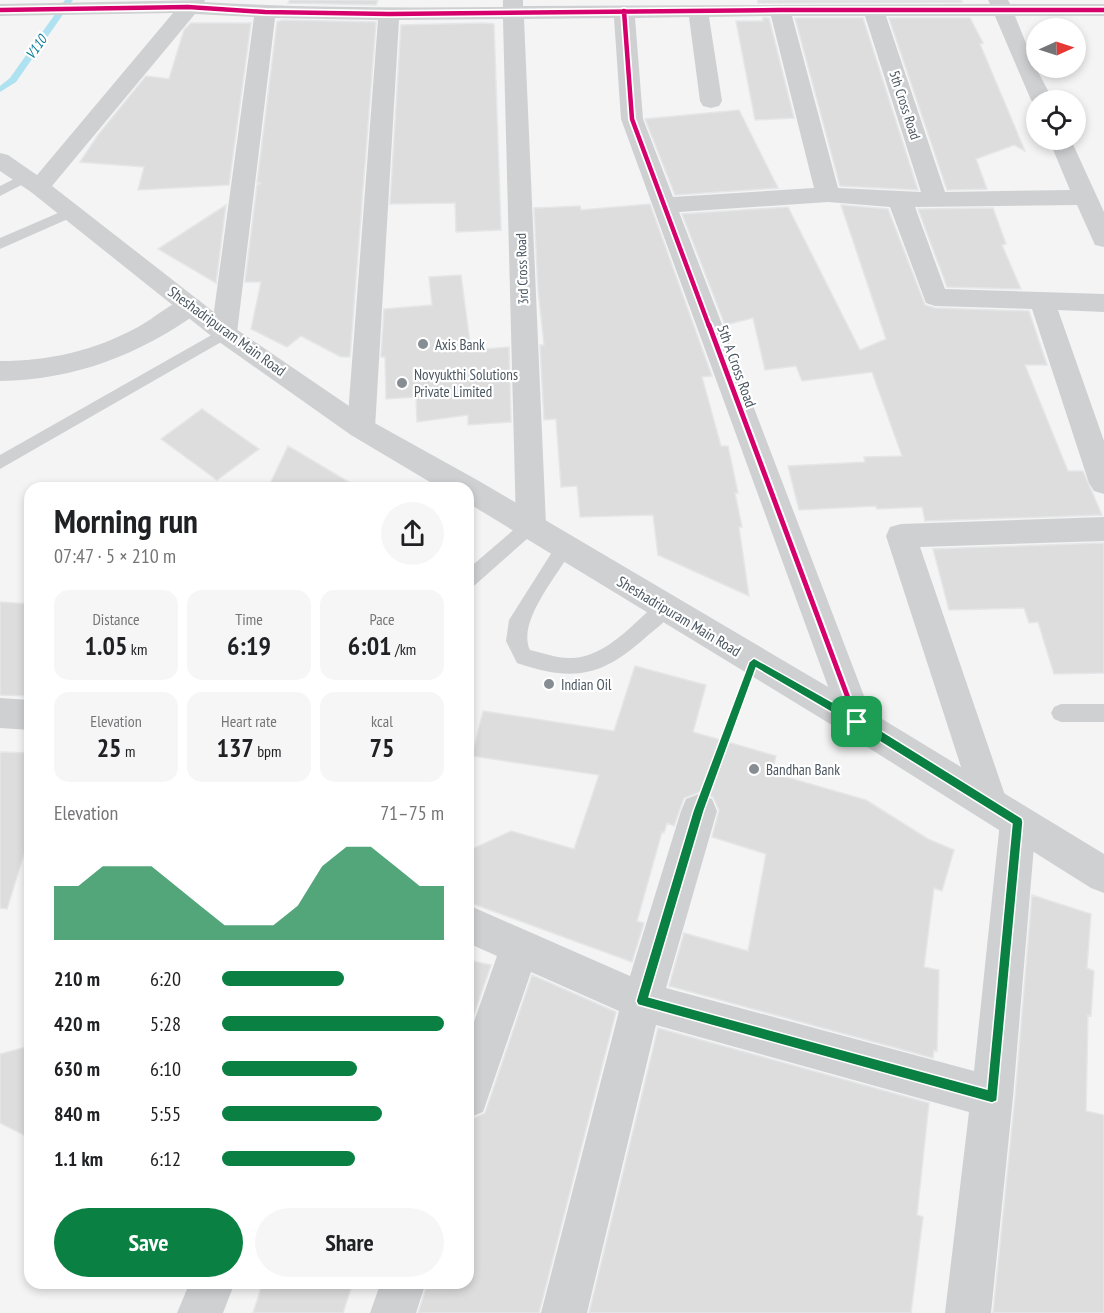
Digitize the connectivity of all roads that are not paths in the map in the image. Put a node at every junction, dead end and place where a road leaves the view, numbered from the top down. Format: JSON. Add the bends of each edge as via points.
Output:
{"nodes":[{"id":1,"x":192,"y":4,"type":"edge"},
{"id":2,"x":1000,"y":5,"type":"edge"},
{"id":3,"x":513,"y":7,"type":"edge"},
{"id":4,"x":873,"y":9,"type":"junction"},
{"id":5,"x":0,"y":10,"type":"edge"},
{"id":6,"x":780,"y":10,"type":"junction"},
{"id":7,"x":1100,"y":10,"type":"edge"},
{"id":8,"x":624,"y":11,"type":"junction"},
{"id":9,"x":698,"y":11,"type":"junction"},
{"id":10,"x":265,"y":12,"type":"junction"},
{"id":11,"x":389,"y":14,"type":"junction"},
{"id":12,"x":1038,"y":90,"type":"edge"},
{"id":13,"x":711,"y":100,"type":"dead end"},
{"id":14,"x":1064,"y":150,"type":"edge"},
{"id":15,"x":16,"y":174,"type":"edge"},
{"id":16,"x":0,"y":192,"type":"edge"},
{"id":17,"x":828,"y":195,"type":"junction"},
{"id":18,"x":1085,"y":197,"type":"junction"},
{"id":19,"x":900,"y":200,"type":"junction"},
{"id":20,"x":936,"y":200,"type":"junction"},
{"id":21,"x":665,"y":205,"type":"junction"},
{"id":22,"x":72,"y":212,"type":"junction"},
{"id":23,"x":1104,"y":239,"type":"edge"},
{"id":24,"x":0,"y":244,"type":"edge"},
{"id":25,"x":1042,"y":301,"type":"junction"},
{"id":26,"x":1104,"y":303,"type":"edge"},
{"id":27,"x":190,"y":306,"type":"junction"},
{"id":28,"x":224,"y":333,"type":"junction"},
{"id":29,"x":0,"y":371,"type":"edge"},
{"id":30,"x":361,"y":428,"type":"junction"},
{"id":31,"x":0,"y":463,"type":"edge"},
{"id":32,"x":456,"y":482,"type":"edge"},
{"id":33,"x":1104,"y":483,"type":"edge"},
{"id":34,"x":474,"y":493,"type":"edge"},
{"id":35,"x":531,"y":525,"type":"junction"},
{"id":36,"x":1104,"y":529,"type":"edge"},
{"id":37,"x":565,"y":546,"type":"junction"},
{"id":38,"x":474,"y":575,"type":"edge"},
{"id":39,"x":666,"y":608,"type":"junction"},
{"id":40,"x":0,"y":713,"type":"edge"},
{"id":41,"x":1061,"y":713,"type":"dead end"},
{"id":42,"x":1104,"y":713,"type":"edge"},
{"id":43,"x":24,"y":715,"type":"edge"},
{"id":44,"x":857,"y":722,"type":"junction"},
{"id":45,"x":699,"y":811,"type":"road end"},
{"id":46,"x":1004,"y":813,"type":"junction"},
{"id":47,"x":1104,"y":875,"type":"edge"},
{"id":48,"x":474,"y":927,"type":"edge"},
{"id":49,"x":520,"y":947,"type":"junction"},
{"id":50,"x":642,"y":1001,"type":"junction"},
{"id":51,"x":474,"y":1080,"type":"edge"},
{"id":52,"x":992,"y":1097,"type":"junction"},
{"id":53,"x":210,"y":1289,"type":"edge"},
{"id":54,"x":402,"y":1289,"type":"edge"},
{"id":55,"x":200,"y":1313,"type":"edge"},
{"id":56,"x":393,"y":1313,"type":"edge"},
{"id":57,"x":564,"y":1313,"type":"edge"},
{"id":58,"x":968,"y":1313,"type":"edge"}],
"edges":[{"from":1,"to":5,"type":"street"},
{"from":1,"to":10,"type":"street"},
{"from":1,"to":15,"type":"street"},
{"from":2,"to":4,"type":"street"},
{"from":2,"to":7,"type":"street"},
{"from":2,"to":12,"type":"street"},
{"from":3,"to":8,"type":"street"},
{"from":3,"to":11,"type":"street"},
{"from":3,"to":35,"type":"street","name":"3rd Cross Road"},
{"from":4,"to":6,"type":"street"},
{"from":4,"to":20,"type":"street","name":"5th Cross Road"},
{"from":6,"to":9,"type":"street"},
{"from":6,"to":17,"type":"street"},
{"from":8,"to":9,"type":"street"},
{"from":8,"to":21,"type":"street","name":"5th A Cross Road","via":[[632,118]]},
{"from":9,"to":13,"type":"street"},
{"from":10,"to":11,"type":"street"},
{"from":10,"to":28,"type":"street"},
{"from":11,"to":30,"type":"street"},
{"from":14,"to":18,"type":"street"},
{"from":15,"to":16,"type":"lane"},
{"from":15,"to":22,"type":"street","name":"Sheshadripuram Main Road"},
{"from":17,"to":19,"type":"street"},
{"from":17,"to":21,"type":"street"},
{"from":18,"to":20,"type":"street"},
{"from":18,"to":23,"type":"street"},
{"from":19,"to":20,"type":"street"},
{"from":19,"to":25,"type":"street","via":[[935,297]]},
{"from":21,"to":44,"type":"street","name":"5th A Cross Road"},
{"from":22,"to":24,"type":"lane"},
{"from":22,"to":27,"type":"street","name":"Sheshadripuram Main Road"},
{"from":25,"to":26,"type":"street"},
{"from":25,"to":33,"type":"street"},
{"from":27,"to":28,"type":"street","name":"Sheshadripuram Main Road"},
{"from":27,"to":29,"type":"street","via":[[104,354],[30,373]]},
{"from":28,"to":30,"type":"street","name":"Sheshadripuram Main Road"},
{"from":28,"to":31,"type":"lane"},
{"from":30,"to":32,"type":"street","name":"Sheshadripuram Main Road"},
{"from":34,"to":35,"type":"street","name":"Sheshadripuram Main Road"},
{"from":35,"to":37,"type":"street","name":"Sheshadripuram Main Road"},
{"from":35,"to":38,"type":"lane"},
{"from":36,"to":46,"type":"street","via":[[901,536]]},
{"from":37,"to":39,"type":"street","name":"Sheshadripuram Main Road"},
{"from":37,"to":39,"type":"lane","via":[[519,620],[516,641],[524,657],[570,667],[585,666],[610,654]]},
{"from":39,"to":44,"type":"street","name":"Sheshadripuram Main Road"},
{"from":40,"to":43,"type":"street"},
{"from":41,"to":42,"type":"lane"},
{"from":44,"to":46,"type":"street","name":"Sheshadripuram Main Road"},
{"from":45,"to":50,"type":"street"},
{"from":46,"to":47,"type":"street","name":"Sheshadripuram Main Road"},
{"from":46,"to":52,"type":"street"},
{"from":48,"to":49,"type":"street"},
{"from":49,"to":50,"type":"street"},
{"from":49,"to":51,"type":"street"},
{"from":50,"to":52,"type":"street"},
{"from":50,"to":57,"type":"street"},
{"from":52,"to":58,"type":"street"},
{"from":53,"to":55,"type":"street"},
{"from":54,"to":56,"type":"street"}]}
